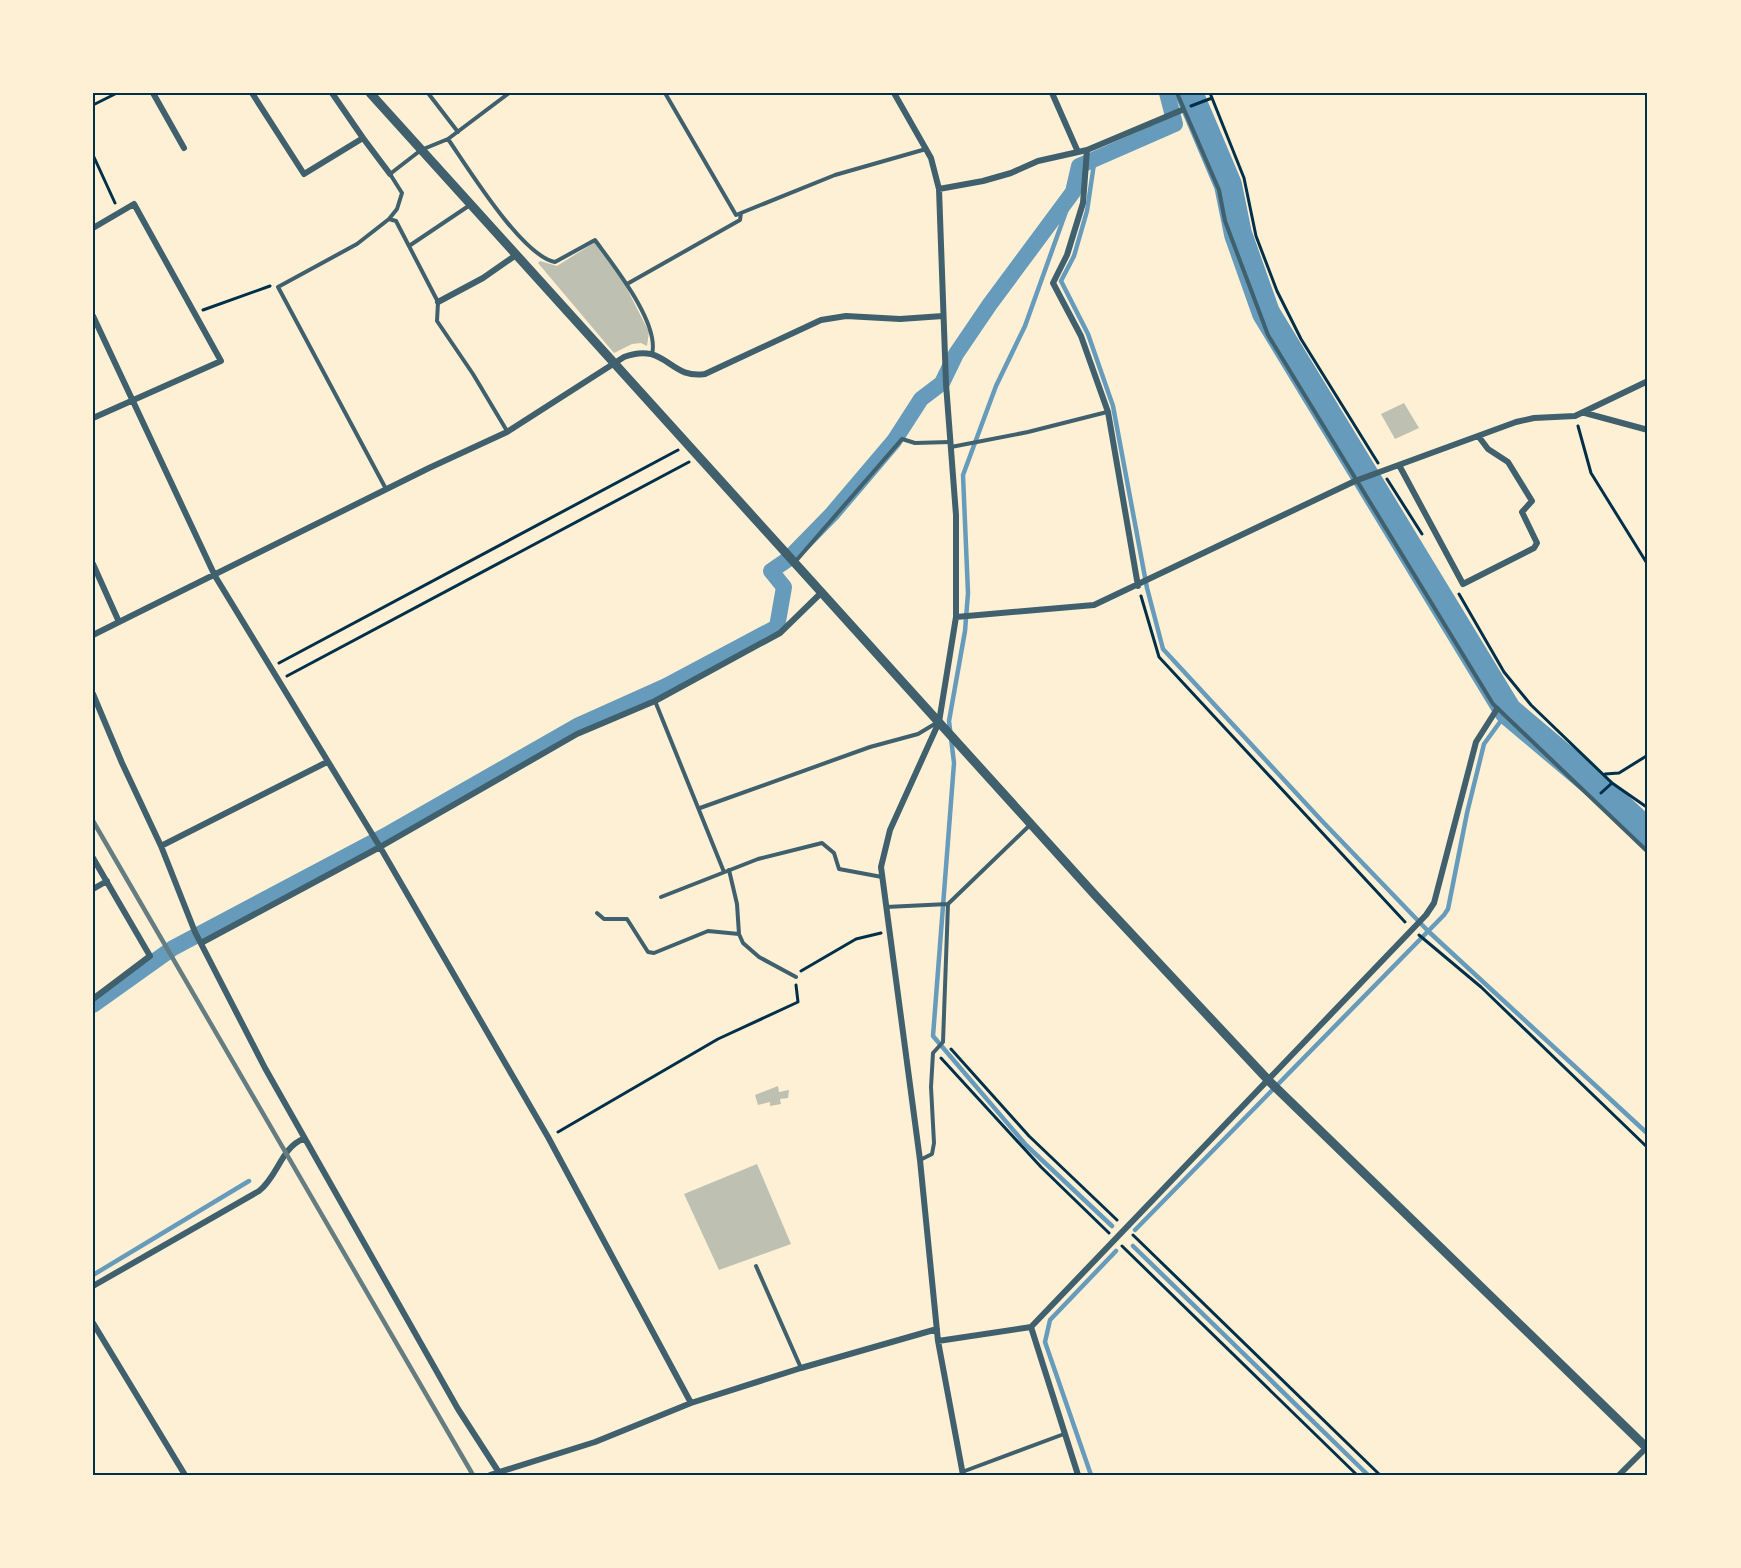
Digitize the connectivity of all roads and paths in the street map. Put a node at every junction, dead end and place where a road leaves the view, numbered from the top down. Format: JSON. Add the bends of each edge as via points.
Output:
{"nodes":[{"id":1,"x":117,"y":93,"type":"edge"},
{"id":2,"x":153,"y":93,"type":"edge"},
{"id":3,"x":252,"y":93,"type":"edge"},
{"id":4,"x":333,"y":93,"type":"edge"},
{"id":5,"x":370,"y":93,"type":"edge"},
{"id":6,"x":428,"y":93,"type":"edge"},
{"id":7,"x":509,"y":93,"type":"edge"},
{"id":8,"x":665,"y":93,"type":"edge"},
{"id":9,"x":894,"y":93,"type":"edge"},
{"id":10,"x":1052,"y":93,"type":"edge"},
{"id":11,"x":1176,"y":93,"type":"edge"},
{"id":12,"x":1210,"y":93,"type":"edge"},
{"id":13,"x":1212,"y":98,"type":"junction"},
{"id":14,"x":93,"y":105,"type":"edge"},
{"id":15,"x":1182,"y":110,"type":"junction"},
{"id":16,"x":458,"y":132,"type":"junction"},
{"id":17,"x":363,"y":138,"type":"junction"},
{"id":18,"x":448,"y":139,"type":"junction"},
{"id":19,"x":184,"y":148,"type":"dead end"},
{"id":20,"x":927,"y":149,"type":"junction"},
{"id":21,"x":421,"y":150,"type":"junction"},
{"id":22,"x":1087,"y":150,"type":"junction"},
{"id":23,"x":1078,"y":152,"type":"junction"},
{"id":24,"x":93,"y":155,"type":"edge"},
{"id":25,"x":390,"y":174,"type":"junction"},
{"id":26,"x":939,"y":189,"type":"junction"},
{"id":27,"x":471,"y":204,"type":"junction"},
{"id":28,"x":119,"y":213,"type":"junction"},
{"id":29,"x":741,"y":213,"type":"junction"},
{"id":30,"x":389,"y":219,"type":"junction"},
{"id":31,"x":93,"y":228,"type":"edge"},
{"id":32,"x":409,"y":246,"type":"junction"},
{"id":33,"x":516,"y":255,"type":"junction"},
{"id":34,"x":627,"y":284,"type":"junction"},
{"id":35,"x":278,"y":287,"type":"junction"},
{"id":36,"x":438,"y":302,"type":"junction"},
{"id":37,"x":195,"y":314,"type":"junction"},
{"id":38,"x":93,"y":316,"type":"edge"},
{"id":39,"x":943,"y":316,"type":"junction"},
{"id":40,"x":652,"y":354,"type":"junction"},
{"id":41,"x":614,"y":364,"type":"junction"},
{"id":42,"x":1648,"y":381,"type":"edge"},
{"id":43,"x":132,"y":401,"type":"junction"},
{"id":44,"x":1108,"y":412,"type":"junction"},
{"id":45,"x":1584,"y":413,"type":"junction"},
{"id":46,"x":1575,"y":416,"type":"junction"},
{"id":47,"x":93,"y":418,"type":"edge"},
{"id":48,"x":1648,"y":430,"type":"edge"},
{"id":49,"x":507,"y":432,"type":"junction"},
{"id":50,"x":1479,"y":437,"type":"junction"},
{"id":51,"x":687,"y":445,"type":"junction"},
{"id":52,"x":951,"y":445,"type":"junction"},
{"id":53,"x":698,"y":457,"type":"junction"},
{"id":54,"x":1399,"y":465,"type":"junction"},
{"id":55,"x":1381,"y":472,"type":"junction"},
{"id":56,"x":1355,"y":481,"type":"junction"},
{"id":57,"x":386,"y":489,"type":"junction"},
{"id":58,"x":794,"y":561,"type":"junction"},
{"id":59,"x":93,"y":564,"type":"edge"},
{"id":60,"x":1648,"y":565,"type":"edge"},
{"id":61,"x":215,"y":576,"type":"junction"},
{"id":62,"x":1138,"y":586,"type":"junction"},
{"id":63,"x":822,"y":592,"type":"junction"},
{"id":64,"x":956,"y":618,"type":"junction"},
{"id":65,"x":119,"y":622,"type":"junction"},
{"id":66,"x":93,"y":635,"type":"edge"},
{"id":67,"x":1486,"y":642,"type":"dead end"},
{"id":68,"x":272,"y":666,"type":"junction"},
{"id":69,"x":280,"y":680,"type":"junction"},
{"id":70,"x":93,"y":694,"type":"edge"},
{"id":71,"x":655,"y":701,"type":"junction"},
{"id":72,"x":1497,"y":709,"type":"junction"},
{"id":73,"x":939,"y":722,"type":"junction"},
{"id":74,"x":1648,"y":755,"type":"edge"},
{"id":75,"x":327,"y":762,"type":"junction"},
{"id":76,"x":1605,"y":774,"type":"junction"},
{"id":77,"x":1612,"y":783,"type":"junction"},
{"id":78,"x":1594,"y":801,"type":"junction"},
{"id":79,"x":700,"y":808,"type":"junction"},
{"id":80,"x":1648,"y":808,"type":"edge"},
{"id":81,"x":1032,"y":824,"type":"junction"},
{"id":82,"x":161,"y":846,"type":"junction"},
{"id":83,"x":380,"y":847,"type":"junction"},
{"id":84,"x":1648,"y":852,"type":"edge"},
{"id":85,"x":93,"y":858,"type":"edge"},
{"id":86,"x":726,"y":871,"type":"junction"},
{"id":87,"x":882,"y":876,"type":"junction"},
{"id":88,"x":107,"y":881,"type":"junction"},
{"id":89,"x":93,"y":890,"type":"edge"},
{"id":90,"x":661,"y":897,"type":"dead end"},
{"id":91,"x":948,"y":904,"type":"junction"},
{"id":92,"x":886,"y":907,"type":"junction"},
{"id":93,"x":597,"y":914,"type":"dead end"},
{"id":94,"x":1413,"y":930,"type":"junction"},
{"id":95,"x":889,"y":932,"type":"junction"},
{"id":96,"x":739,"y":934,"type":"junction"},
{"id":97,"x":1425,"y":940,"type":"dead end"},
{"id":98,"x":201,"y":943,"type":"junction"},
{"id":99,"x":796,"y":977,"type":"junction"},
{"id":100,"x":93,"y":999,"type":"edge"},
{"id":101,"x":942,"y":1042,"type":"junction"},
{"id":102,"x":935,"y":1051,"type":"junction"},
{"id":103,"x":1269,"y":1081,"type":"junction"},
{"id":104,"x":548,"y":1137,"type":"junction"},
{"id":105,"x":303,"y":1139,"type":"junction"},
{"id":106,"x":1648,"y":1148,"type":"edge"},
{"id":107,"x":920,"y":1160,"type":"junction"},
{"id":108,"x":1125,"y":1228,"type":"junction"},
{"id":109,"x":1114,"y":1238,"type":"junction"},
{"id":110,"x":756,"y":1266,"type":"dead end"},
{"id":111,"x":93,"y":1286,"type":"edge"},
{"id":112,"x":93,"y":1323,"type":"edge"},
{"id":113,"x":1030,"y":1327,"type":"junction"},
{"id":114,"x":937,"y":1329,"type":"junction"},
{"id":115,"x":938,"y":1341,"type":"junction"},
{"id":116,"x":801,"y":1368,"type":"junction"},
{"id":117,"x":691,"y":1403,"type":"junction"},
{"id":118,"x":1064,"y":1434,"type":"junction"},
{"id":119,"x":1647,"y":1447,"type":"edge"},
{"id":120,"x":498,"y":1471,"type":"junction"},
{"id":121,"x":962,"y":1474,"type":"edge"},
{"id":122,"x":185,"y":1475,"type":"edge"},
{"id":123,"x":489,"y":1475,"type":"edge"},
{"id":124,"x":1078,"y":1475,"type":"edge"},
{"id":125,"x":1357,"y":1475,"type":"edge"},
{"id":126,"x":1380,"y":1475,"type":"edge"},
{"id":127,"x":1619,"y":1475,"type":"edge"}],
"edges":[{"from":1,"to":14,"type":"path"},
{"from":2,"to":19,"type":"street"},
{"from":3,"to":17,"type":"street","via":[[304,174]]},
{"from":4,"to":17,"type":"street"},
{"from":5,"to":21,"type":"street"},
{"from":6,"to":16,"type":"lane"},
{"from":7,"to":16,"type":"lane"},
{"from":8,"to":29,"type":"lane","via":[[736,215]]},
{"from":9,"to":20,"type":"street"},
{"from":10,"to":23,"type":"street"},
{"from":11,"to":15,"type":"lane"},
{"from":12,"to":13,"type":"path"},
{"from":13,"to":15,"type":"path"},
{"from":13,"to":55,"type":"path","via":[[1244,178],[1256,236],[1276,291]]},
{"from":15,"to":22,"type":"street"},
{"from":15,"to":56,"type":"lane","via":[[1219,190],[1225,221],[1268,335]]},
{"from":16,"to":18,"type":"lane"},
{"from":17,"to":25,"type":"street"},
{"from":18,"to":21,"type":"lane"},
{"from":18,"to":34,"type":"lane","via":[[486,194],[534,252],[555,262],[596,240]]},
{"from":20,"to":26,"type":"street"},
{"from":20,"to":29,"type":"lane","via":[[836,175]]},
{"from":21,"to":25,"type":"lane"},
{"from":21,"to":27,"type":"street"},
{"from":22,"to":23,"type":"street"},
{"from":22,"to":44,"type":"street","via":[[1083,203],[1067,255],[1053,283],[1082,336]]},
{"from":23,"to":26,"type":"street","via":[[1038,161],[983,181]]},
{"from":24,"to":28,"type":"path"},
{"from":25,"to":30,"type":"lane","via":[[402,193]]},
{"from":26,"to":39,"type":"street"},
{"from":27,"to":32,"type":"lane"},
{"from":27,"to":33,"type":"street"},
{"from":28,"to":31,"type":"street"},
{"from":28,"to":37,"type":"street","via":[[134,204]]},
{"from":29,"to":34,"type":"lane","via":[[740,220]]},
{"from":30,"to":32,"type":"lane","via":[[396,221]]},
{"from":30,"to":35,"type":"lane","via":[[357,244]]},
{"from":32,"to":36,"type":"lane"},
{"from":33,"to":36,"type":"street"},
{"from":33,"to":41,"type":"street"},
{"from":34,"to":40,"type":"lane","via":[[651,331]]},
{"from":35,"to":37,"type":"path","via":[[272,285]]},
{"from":35,"to":57,"type":"lane"},
{"from":36,"to":49,"type":"lane","via":[[437,321]]},
{"from":37,"to":43,"type":"street","via":[[221,361]]},
{"from":38,"to":43,"type":"street"},
{"from":39,"to":40,"type":"street","via":[[846,316],[821,320],[693,376]]},
{"from":39,"to":52,"type":"street"},
{"from":40,"to":41,"type":"street","via":[[634,353]]},
{"from":41,"to":49,"type":"street"},
{"from":41,"to":51,"type":"street"},
{"from":42,"to":45,"type":"street"},
{"from":43,"to":47,"type":"street"},
{"from":43,"to":61,"type":"street"},
{"from":44,"to":52,"type":"lane","via":[[1028,432]]},
{"from":44,"to":62,"type":"street"},
{"from":45,"to":46,"type":"street"},
{"from":45,"to":48,"type":"street"},
{"from":46,"to":50,"type":"street","via":[[1525,420]]},
{"from":46,"to":60,"type":"path","via":[[1591,473]]},
{"from":49,"to":57,"type":"street"},
{"from":50,"to":54,"type":"street"},
{"from":50,"to":54,"type":"street","via":[[1488,449],[1508,462],[1532,501],[1522,512],[1537,543],[1463,584]]},
{"from":51,"to":53,"type":"street"},
{"from":51,"to":68,"type":"path"},
{"from":52,"to":58,"type":"lane","via":[[902,439]]},
{"from":52,"to":64,"type":"street"},
{"from":53,"to":58,"type":"street"},
{"from":53,"to":69,"type":"path"},
{"from":54,"to":55,"type":"street"},
{"from":55,"to":56,"type":"street"},
{"from":56,"to":62,"type":"street"},
{"from":56,"to":72,"type":"lane"},
{"from":57,"to":61,"type":"street"},
{"from":58,"to":63,"type":"street"},
{"from":59,"to":65,"type":"street"},
{"from":61,"to":65,"type":"street"},
{"from":61,"to":68,"type":"street"},
{"from":62,"to":64,"type":"street","via":[[1094,605]]},
{"from":62,"to":94,"type":"path","via":[[1159,657]]},
{"from":63,"to":71,"type":"street","via":[[780,633]]},
{"from":63,"to":73,"type":"street"},
{"from":64,"to":73,"type":"street"},
{"from":65,"to":66,"type":"street"},
{"from":67,"to":76,"type":"path","via":[[1531,705]]},
{"from":68,"to":69,"type":"street"},
{"from":69,"to":75,"type":"street"},
{"from":70,"to":82,"type":"street"},
{"from":71,"to":79,"type":"lane"},
{"from":71,"to":83,"type":"street","via":[[578,734]]},
{"from":72,"to":78,"type":"lane"},
{"from":72,"to":94,"type":"street","via":[[1476,742],[1434,903]]},
{"from":73,"to":79,"type":"lane","via":[[918,734],[870,747]]},
{"from":73,"to":81,"type":"street"},
{"from":73,"to":87,"type":"street","via":[[890,830]]},
{"from":74,"to":76,"type":"path","via":[[1619,773]]},
{"from":75,"to":82,"type":"street"},
{"from":75,"to":83,"type":"street"},
{"from":76,"to":77,"type":"path"},
{"from":77,"to":78,"type":"path"},
{"from":77,"to":80,"type":"path"},
{"from":78,"to":84,"type":"lane"},
{"from":79,"to":86,"type":"lane"},
{"from":81,"to":91,"type":"lane"},
{"from":81,"to":103,"type":"street"},
{"from":82,"to":98,"type":"street"},
{"from":83,"to":98,"type":"street"},
{"from":83,"to":104,"type":"street"},
{"from":85,"to":88,"type":"street"},
{"from":86,"to":87,"type":"lane","via":[[822,843],[834,853],[839,869]]},
{"from":86,"to":90,"type":"lane"},
{"from":86,"to":96,"type":"lane","via":[[737,904]]},
{"from":87,"to":92,"type":"street"},
{"from":88,"to":89,"type":"street"},
{"from":88,"to":100,"type":"street","via":[[150,956]]},
{"from":91,"to":92,"type":"lane"},
{"from":91,"to":101,"type":"lane"},
{"from":92,"to":95,"type":"street"},
{"from":93,"to":96,"type":"lane","via":[[604,920],[627,919],[648,952],[654,953],[708,931]]},
{"from":94,"to":103,"type":"street"},
{"from":95,"to":99,"type":"path","via":[[856,939],[803,968]]},
{"from":95,"to":107,"type":"street"},
{"from":96,"to":99,"type":"lane","via":[[748,950]]},
{"from":97,"to":106,"type":"path","via":[[1481,987]]},
{"from":98,"to":105,"type":"street"},
{"from":99,"to":104,"type":"path","via":[[798,1002],[717,1039]]},
{"from":101,"to":102,"type":"lane"},
{"from":101,"to":108,"type":"path","via":[[1029,1136]]},
{"from":102,"to":107,"type":"lane","via":[[931,1087],[934,1143],[932,1154]]},
{"from":102,"to":109,"type":"path","via":[[1041,1167]]},
{"from":103,"to":108,"type":"street"},
{"from":103,"to":119,"type":"street"},
{"from":104,"to":117,"type":"street"},
{"from":105,"to":111,"type":"street","via":[[291,1144],[259,1191]]},
{"from":105,"to":120,"type":"street","via":[[458,1409]]},
{"from":107,"to":114,"type":"street"},
{"from":108,"to":109,"type":"street"},
{"from":108,"to":126,"type":"path"},
{"from":109,"to":113,"type":"street"},
{"from":109,"to":125,"type":"path"},
{"from":110,"to":116,"type":"lane"},
{"from":112,"to":122,"type":"street"},
{"from":113,"to":115,"type":"street"},
{"from":113,"to":118,"type":"street"},
{"from":114,"to":115,"type":"street"},
{"from":114,"to":116,"type":"street"},
{"from":115,"to":121,"type":"street"},
{"from":116,"to":117,"type":"street"},
{"from":117,"to":120,"type":"street","via":[[595,1442]]},
{"from":118,"to":121,"type":"lane"},
{"from":118,"to":124,"type":"street"},
{"from":119,"to":127,"type":"street"},
{"from":120,"to":123,"type":"street"}]}
